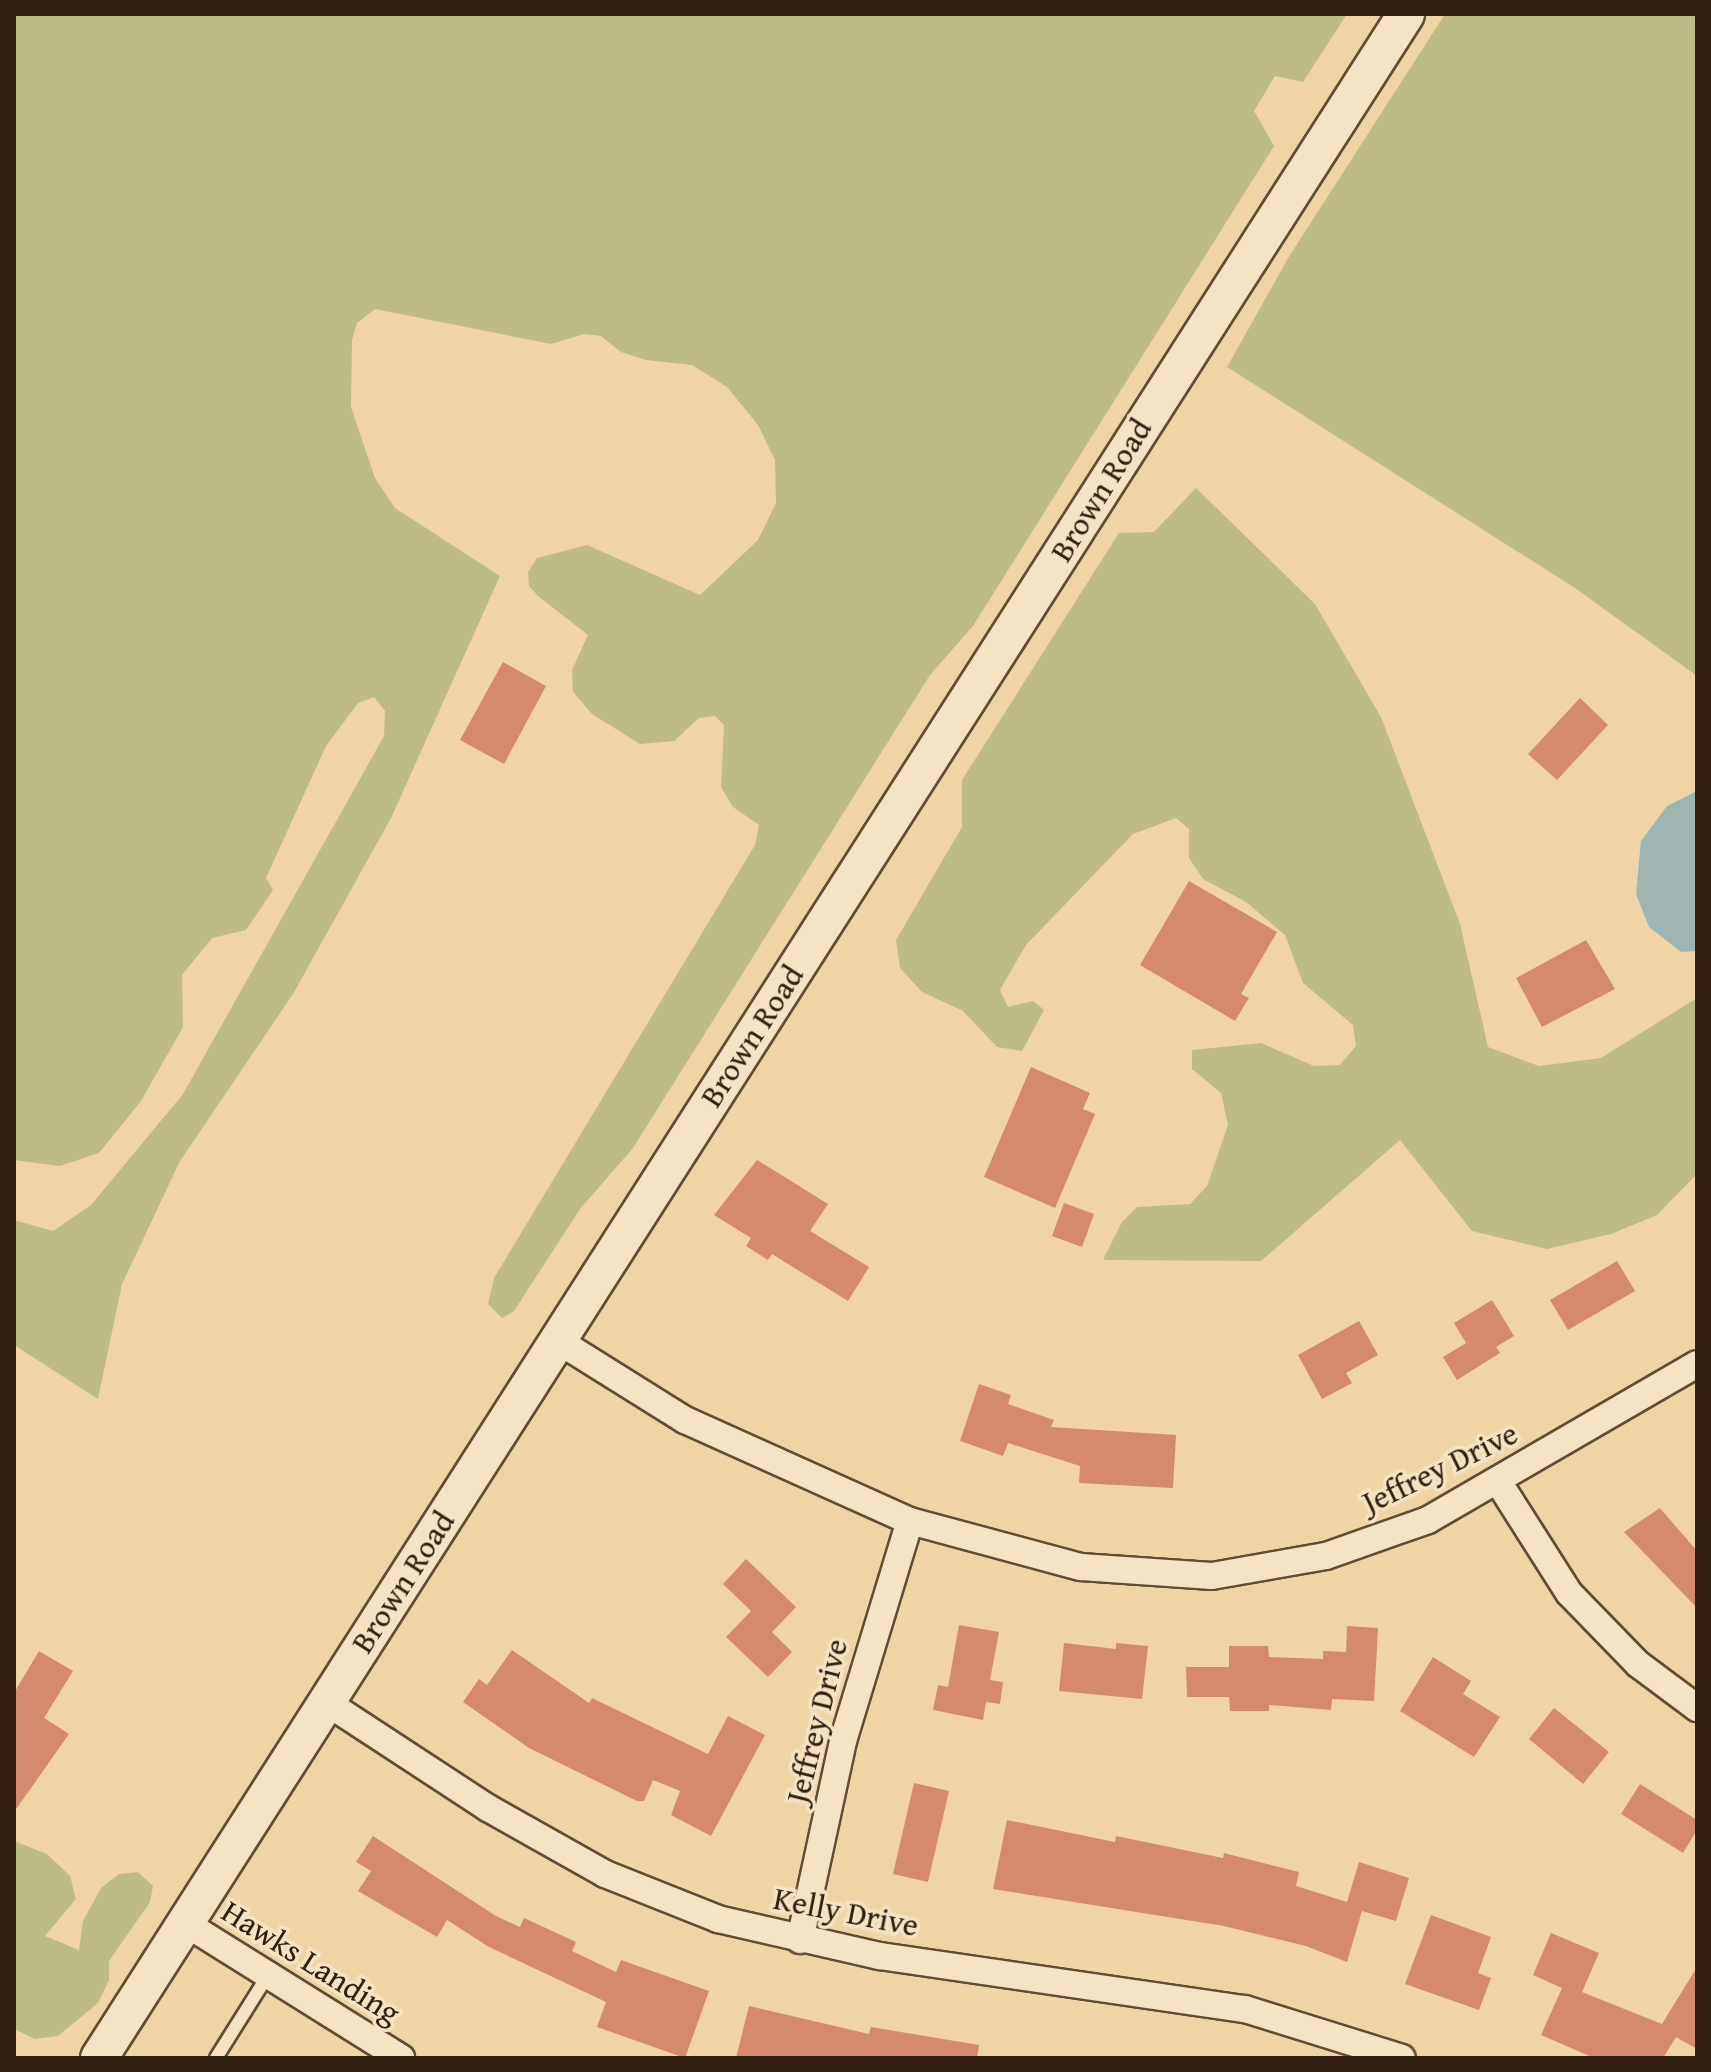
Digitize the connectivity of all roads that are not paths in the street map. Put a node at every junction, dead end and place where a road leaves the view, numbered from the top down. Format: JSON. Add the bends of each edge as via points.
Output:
{"nodes":[{"id":1,"x":1406,"y":14,"type":"edge"},
{"id":2,"x":557,"y":1340,"type":"junction"},
{"id":3,"x":1697,"y":1364,"type":"edge"},
{"id":4,"x":1499,"y":1483,"type":"junction"},
{"id":5,"x":910,"y":1521,"type":"junction"},
{"id":6,"x":326,"y":1702,"type":"junction"},
{"id":7,"x":1697,"y":1708,"type":"edge"},
{"id":8,"x":185,"y":1923,"type":"junction"},
{"id":9,"x":800,"y":1940,"type":"junction"},
{"id":10,"x":268,"y":1975,"type":"junction"},
{"id":11,"x":99,"y":2058,"type":"edge"},
{"id":12,"x":216,"y":2058,"type":"edge"},
{"id":13,"x":401,"y":2058,"type":"edge"},
{"id":14,"x":1402,"y":2058,"type":"edge"}],
"edges":[{"from":1,"to":2,"type":"street","name":"Brown Road"},
{"from":2,"to":5,"type":"street","name":"Jeffrey Drive","via":[[685,1420]]},
{"from":2,"to":6,"type":"street","name":"Brown Road"},
{"from":3,"to":4,"type":"street","name":"Jeffrey Drive"},
{"from":4,"to":5,"type":"street","name":"Jeffrey Drive","via":[[1428,1520],[1326,1556],[1212,1576],[1081,1567]]},
{"from":4,"to":7,"type":"street","via":[[1569,1593],[1638,1664]]},
{"from":5,"to":9,"type":"street","name":"Jeffrey Drive","via":[[843,1741]]},
{"from":6,"to":8,"type":"street","name":"Brown Road"},
{"from":6,"to":9,"type":"street","name":"Kelly Drive","via":[[488,1808],[605,1874],[718,1919]]},
{"from":8,"to":10,"type":"street","name":"Hawks Landing"},
{"from":8,"to":11,"type":"street","name":"Brown Road"},
{"from":9,"to":14,"type":"street","name":"Kelly Drive","via":[[1245,2009]]},
{"from":10,"to":12,"type":"lane"},
{"from":10,"to":13,"type":"street","name":"Hawks Landing"}]}
